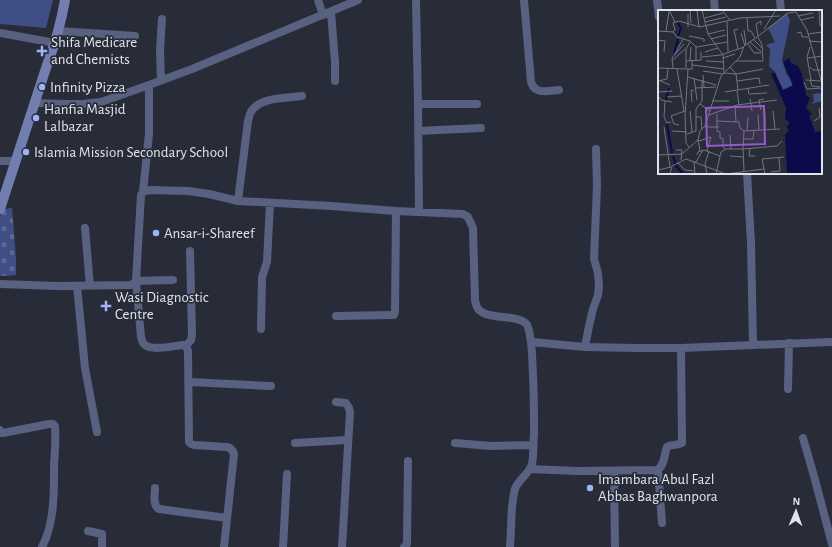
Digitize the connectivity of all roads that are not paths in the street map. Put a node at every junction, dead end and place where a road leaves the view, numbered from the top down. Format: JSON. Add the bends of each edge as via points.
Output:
{"nodes":[{"id":1,"x":65,"y":0,"type":"edge"},
{"id":2,"x":318,"y":0,"type":"edge"},
{"id":3,"x":358,"y":0,"type":"edge"},
{"id":4,"x":416,"y":0,"type":"edge"},
{"id":5,"x":524,"y":0,"type":"edge"},
{"id":6,"x":657,"y":0,"type":"edge"},
{"id":7,"x":714,"y":0,"type":"edge"},
{"id":8,"x":780,"y":0,"type":"edge"},
{"id":9,"x":658,"y":10,"type":"edge"},
{"id":10,"x":715,"y":10,"type":"edge"},
{"id":11,"x":781,"y":10,"type":"edge"},
{"id":12,"x":327,"y":14,"type":"junction"},
{"id":13,"x":162,"y":19,"type":"dead end"},
{"id":14,"x":58,"y":31,"type":"junction"},
{"id":15,"x":0,"y":33,"type":"edge"},
{"id":16,"x":135,"y":36,"type":"dead end"},
{"id":17,"x":55,"y":43,"type":"junction"},
{"id":18,"x":161,"y":80,"type":"junction"},
{"id":19,"x":335,"y":81,"type":"dead end"},
{"id":20,"x":150,"y":85,"type":"junction"},
{"id":21,"x":559,"y":90,"type":"dead end"},
{"id":22,"x":302,"y":96,"type":"dead end"},
{"id":23,"x":35,"y":103,"type":"junction"},
{"id":24,"x":418,"y":104,"type":"junction"},
{"id":25,"x":477,"y":104,"type":"dead end"},
{"id":26,"x":481,"y":128,"type":"dead end"},
{"id":27,"x":418,"y":131,"type":"junction"},
{"id":28,"x":596,"y":149,"type":"dead end"},
{"id":29,"x":0,"y":161,"type":"edge"},
{"id":30,"x":16,"y":161,"type":"junction"},
{"id":31,"x":747,"y":174,"type":"edge"},
{"id":32,"x":4,"y":187,"type":"edge"},
{"id":33,"x":143,"y":192,"type":"junction"},
{"id":34,"x":238,"y":201,"type":"junction"},
{"id":35,"x":270,"y":202,"type":"junction"},
{"id":36,"x":0,"y":209,"type":"edge"},
{"id":37,"x":396,"y":211,"type":"junction"},
{"id":38,"x":419,"y":212,"type":"junction"},
{"id":39,"x":85,"y":228,"type":"dead end"},
{"id":40,"x":190,"y":250,"type":"dead end"},
{"id":41,"x":173,"y":280,"type":"dead end"},
{"id":42,"x":136,"y":281,"type":"junction"},
{"id":43,"x":0,"y":284,"type":"edge"},
{"id":44,"x":77,"y":286,"type":"junction"},
{"id":45,"x":90,"y":286,"type":"junction"},
{"id":46,"x":336,"y":316,"type":"dead end"},
{"id":47,"x":261,"y":329,"type":"dead end"},
{"id":48,"x":532,"y":342,"type":"junction"},
{"id":49,"x":832,"y":342,"type":"edge"},
{"id":50,"x":789,"y":343,"type":"junction"},
{"id":51,"x":753,"y":345,"type":"junction"},
{"id":52,"x":186,"y":346,"type":"junction"},
{"id":53,"x":585,"y":347,"type":"junction"},
{"id":54,"x":681,"y":348,"type":"junction"},
{"id":55,"x":189,"y":382,"type":"junction"},
{"id":56,"x":271,"y":386,"type":"dead end"},
{"id":57,"x":788,"y":389,"type":"dead end"},
{"id":58,"x":336,"y":402,"type":"dead end"},
{"id":59,"x":0,"y":430,"type":"edge"},
{"id":60,"x":97,"y":432,"type":"dead end"},
{"id":61,"x":803,"y":438,"type":"dead end"},
{"id":62,"x":348,"y":440,"type":"junction"},
{"id":63,"x":294,"y":443,"type":"dead end"},
{"id":64,"x":455,"y":443,"type":"dead end"},
{"id":65,"x":533,"y":445,"type":"junction"},
{"id":66,"x":408,"y":461,"type":"dead end"},
{"id":67,"x":530,"y":469,"type":"junction"},
{"id":68,"x":658,"y":470,"type":"junction"},
{"id":69,"x":614,"y":471,"type":"junction"},
{"id":70,"x":287,"y":474,"type":"dead end"},
{"id":71,"x":155,"y":488,"type":"dead end"},
{"id":72,"x":227,"y":518,"type":"junction"},
{"id":73,"x":662,"y":523,"type":"dead end"},
{"id":74,"x":88,"y":531,"type":"dead end"},
{"id":75,"x":832,"y":544,"type":"edge"},
{"id":76,"x":42,"y":547,"type":"edge"},
{"id":77,"x":102,"y":547,"type":"edge"},
{"id":78,"x":224,"y":547,"type":"edge"},
{"id":79,"x":283,"y":547,"type":"edge"},
{"id":80,"x":342,"y":547,"type":"edge"},
{"id":81,"x":404,"y":547,"type":"edge"},
{"id":82,"x":510,"y":547,"type":"edge"},
{"id":83,"x":615,"y":547,"type":"edge"}],
"edges":[{"from":1,"to":14,"type":"main road"},
{"from":2,"to":12,"type":"street"},
{"from":3,"to":12,"type":"street"},
{"from":4,"to":24,"type":"street"},
{"from":5,"to":21,"type":"street","via":[[532,86],[538,91]]},
{"from":6,"to":9,"type":"street"},
{"from":7,"to":10,"type":"street"},
{"from":8,"to":11,"type":"street"},
{"from":12,"to":18,"type":"street","via":[[192,70]]},
{"from":12,"to":19,"type":"street","via":[[335,62]]},
{"from":13,"to":18,"type":"street"},
{"from":14,"to":16,"type":"street"},
{"from":14,"to":17,"type":"main road"},
{"from":15,"to":17,"type":"street"},
{"from":17,"to":23,"type":"main road"},
{"from":18,"to":20,"type":"street"},
{"from":20,"to":23,"type":"street","via":[[100,102]]},
{"from":20,"to":33,"type":"street","via":[[149,134]]},
{"from":22,"to":34,"type":"street","via":[[266,101],[251,111]]},
{"from":23,"to":30,"type":"main road"},
{"from":24,"to":25,"type":"street"},
{"from":24,"to":27,"type":"street"},
{"from":26,"to":27,"type":"street"},
{"from":27,"to":38,"type":"street"},
{"from":28,"to":53,"type":"street","via":[[594,259],[599,286]]},
{"from":29,"to":30,"type":"street"},
{"from":30,"to":32,"type":"main road"},
{"from":31,"to":51,"type":"street"},
{"from":32,"to":36,"type":"main road"},
{"from":33,"to":34,"type":"street","via":[[188,191]]},
{"from":33,"to":42,"type":"street"},
{"from":34,"to":35,"type":"street"},
{"from":35,"to":37,"type":"street"},
{"from":35,"to":47,"type":"street","via":[[267,262],[262,277]]},
{"from":37,"to":38,"type":"street"},
{"from":37,"to":46,"type":"street","via":[[394,314]]},
{"from":38,"to":48,"type":"street","via":[[463,214],[468,217],[474,228],[477,308],[498,317],[519,319],[524,322]]},
{"from":39,"to":45,"type":"street"},
{"from":40,"to":52,"type":"street","via":[[192,335],[190,343]]},
{"from":41,"to":42,"type":"street"},
{"from":42,"to":45,"type":"street","via":[[131,285]]},
{"from":42,"to":52,"type":"street","via":[[141,337],[144,344],[161,348]]},
{"from":43,"to":44,"type":"street"},
{"from":44,"to":45,"type":"street"},
{"from":44,"to":60,"type":"street","via":[[85,368]]},
{"from":48,"to":53,"type":"street"},
{"from":48,"to":65,"type":"street","via":[[535,405]]},
{"from":49,"to":50,"type":"street"},
{"from":50,"to":51,"type":"street"},
{"from":50,"to":57,"type":"street"},
{"from":51,"to":54,"type":"street"},
{"from":52,"to":55,"type":"street"},
{"from":53,"to":54,"type":"street"},
{"from":54,"to":68,"type":"street","via":[[682,443],[666,447],[661,468]]},
{"from":55,"to":56,"type":"street"},
{"from":55,"to":72,"type":"street","via":[[189,442],[194,445],[230,448],[234,454]]},
{"from":58,"to":62,"type":"street","via":[[346,404],[350,408]]},
{"from":59,"to":76,"type":"street","via":[[3,433],[49,424],[55,426],[51,521]]},
{"from":61,"to":75,"type":"street"},
{"from":62,"to":63,"type":"street"},
{"from":62,"to":80,"type":"street"},
{"from":64,"to":65,"type":"street","via":[[491,446]]},
{"from":65,"to":67,"type":"street"},
{"from":66,"to":81,"type":"street","via":[[407,544]]},
{"from":67,"to":69,"type":"street"},
{"from":67,"to":82,"type":"street","via":[[515,490]]},
{"from":68,"to":69,"type":"street"},
{"from":68,"to":73,"type":"street"},
{"from":69,"to":83,"type":"street"},
{"from":70,"to":79,"type":"street"},
{"from":71,"to":72,"type":"street","via":[[154,503],[159,509]]},
{"from":72,"to":78,"type":"street"},
{"from":74,"to":77,"type":"street","via":[[102,534]]}]}
